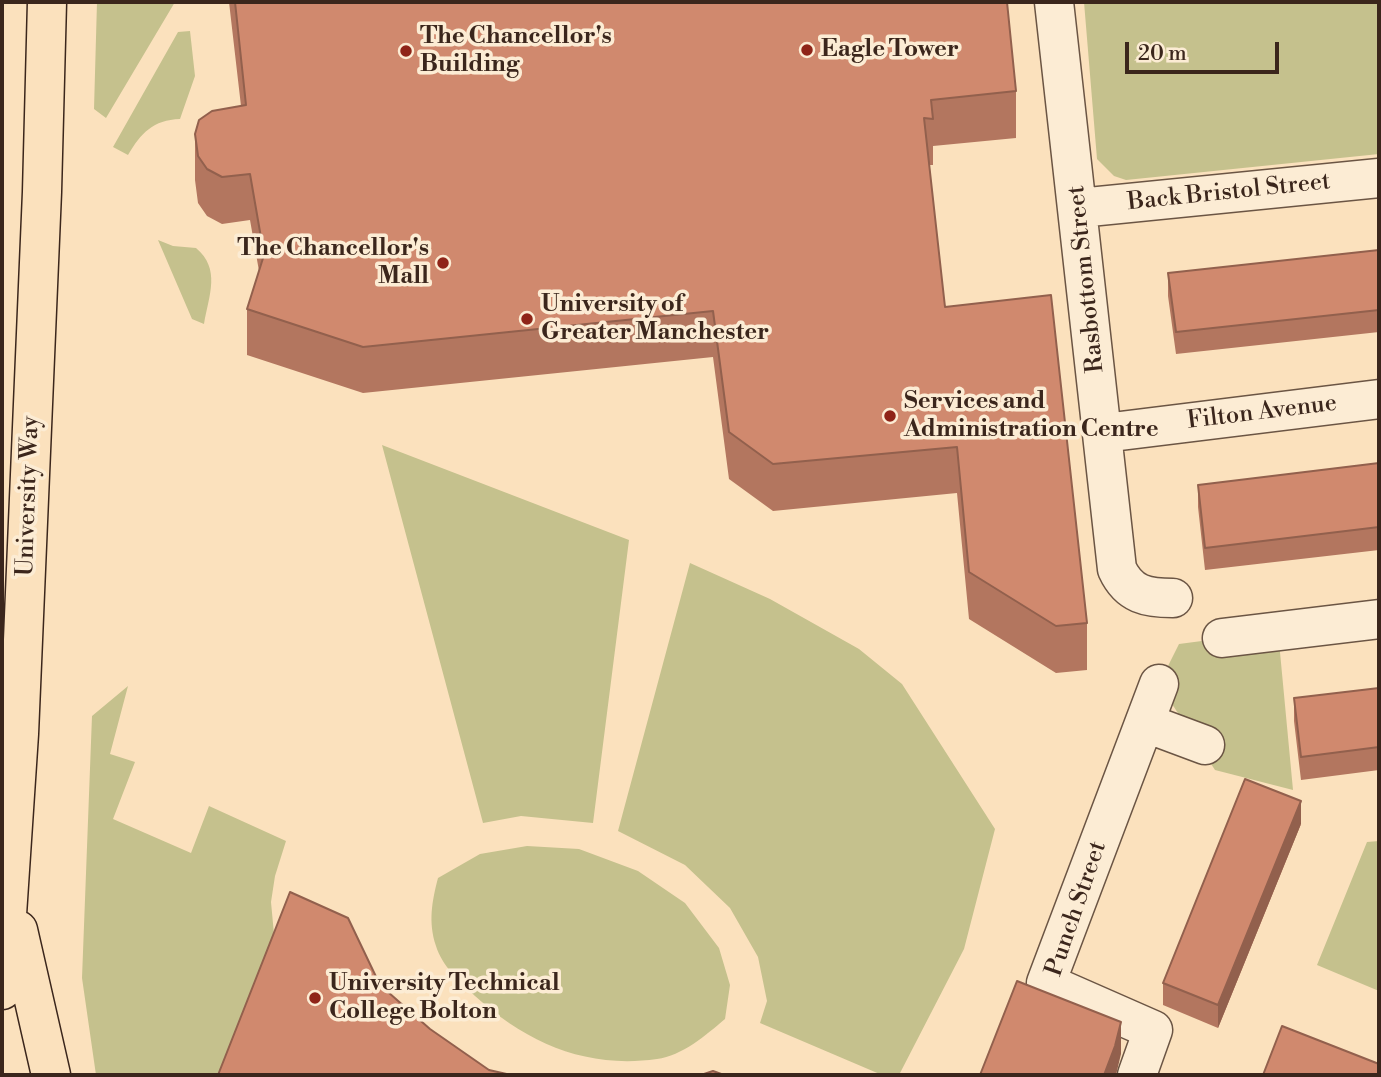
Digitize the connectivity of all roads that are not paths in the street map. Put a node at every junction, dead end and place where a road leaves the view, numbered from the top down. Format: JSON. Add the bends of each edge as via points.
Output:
{"nodes":[{"id":1,"x":47,"y":2,"type":"edge"},
{"id":2,"x":1054,"y":2,"type":"edge"},
{"id":3,"x":1379,"y":178,"type":"edge"},
{"id":4,"x":1079,"y":208,"type":"junction"},
{"id":5,"x":1379,"y":399,"type":"edge"},
{"id":6,"x":1104,"y":433,"type":"junction"},
{"id":7,"x":1173,"y":597,"type":"dead end"},
{"id":8,"x":1379,"y":619,"type":"edge"},
{"id":9,"x":1222,"y":638,"type":"dead end"},
{"id":10,"x":1159,"y":684,"type":"dead end"},
{"id":11,"x":1146,"y":723,"type":"junction"},
{"id":12,"x":1205,"y":745,"type":"dead end"},
{"id":13,"x":8,"y":887,"type":"junction"},
{"id":14,"x":2,"y":990,"type":"edge"},
{"id":15,"x":51,"y":1075,"type":"edge"},
{"id":16,"x":1137,"y":1075,"type":"edge"}],
"edges":[{"from":1,"to":13,"type":"main road","name":"University Way","via":[[20,720]]},
{"from":2,"to":4,"type":"street","name":"Rasbottom Street"},
{"from":3,"to":4,"type":"street","name":"Back Bristol Street"},
{"from":4,"to":6,"type":"street","name":"Rasbottom Street"},
{"from":5,"to":6,"type":"street","name":"Filton Avenue"},
{"from":6,"to":7,"type":"street","name":"Rasbottom Street","via":[[1117,569],[1129,605]]},
{"from":8,"to":9,"type":"street"},
{"from":10,"to":11,"type":"street","name":"Punch Street"},
{"from":11,"to":12,"type":"street"},
{"from":11,"to":16,"type":"street","name":"Punch Street","via":[[1046,983],[1153,1030]]},
{"from":13,"to":14,"type":"main road","name":"University Way"},
{"from":13,"to":15,"type":"main road"}]}
